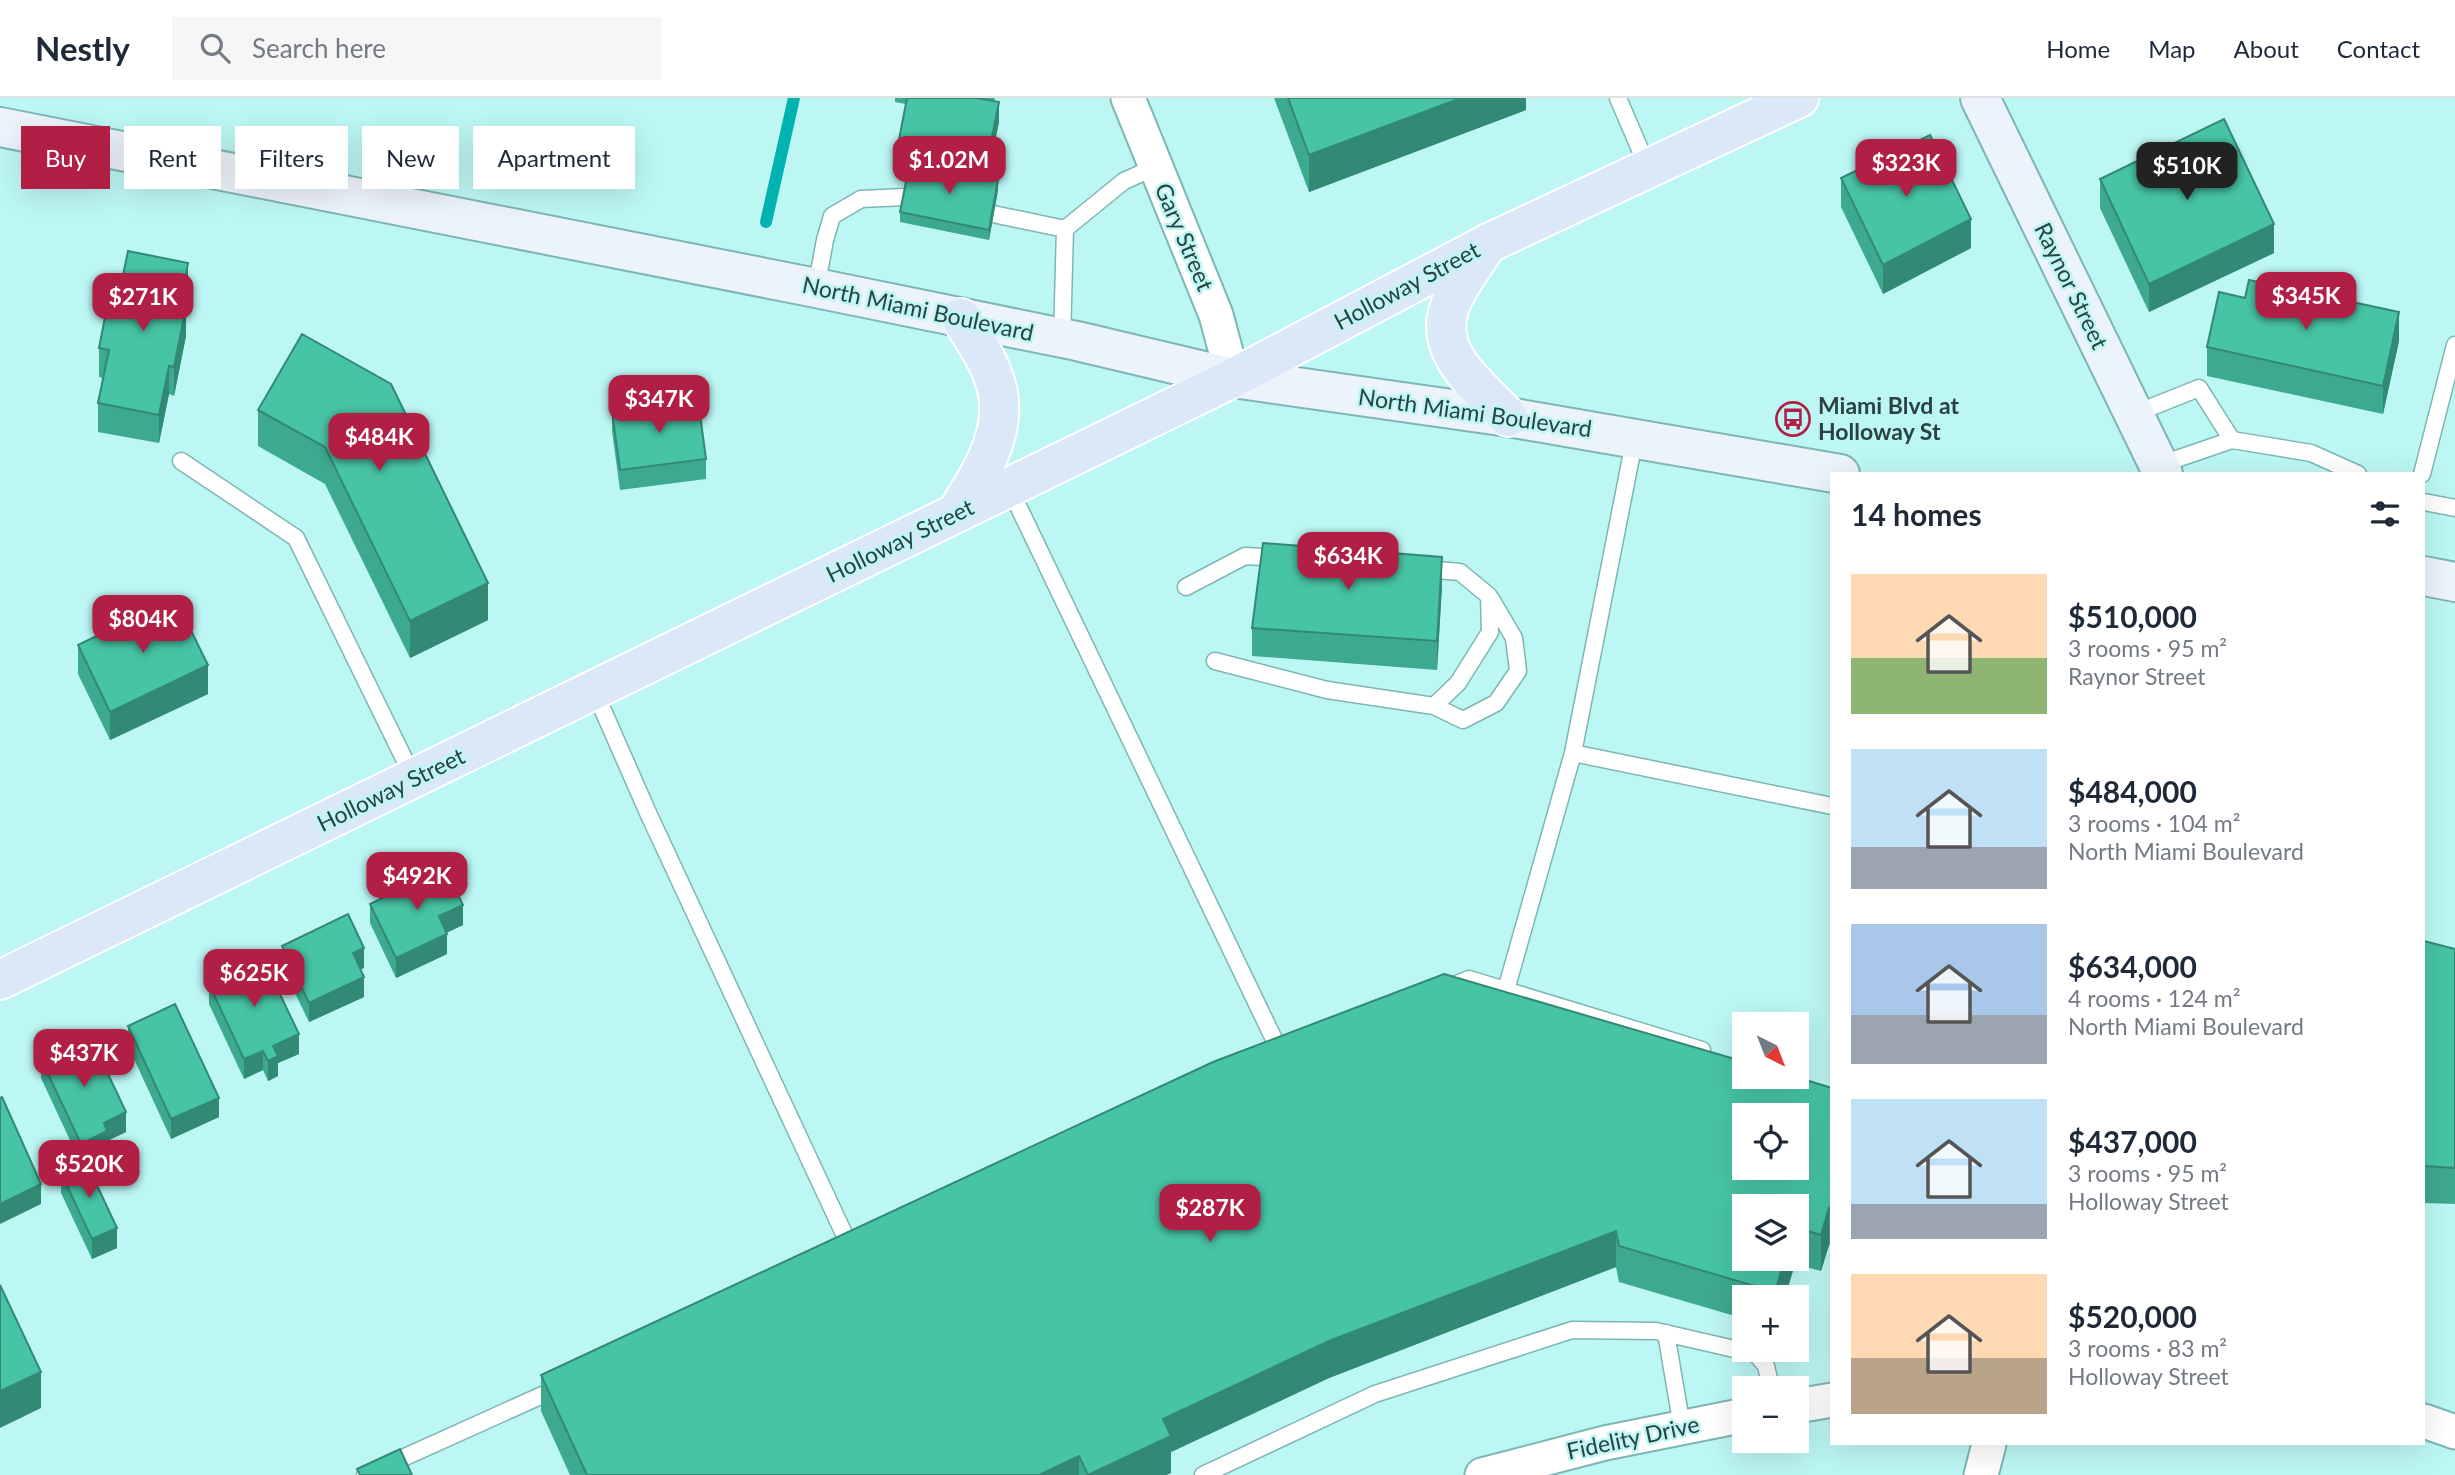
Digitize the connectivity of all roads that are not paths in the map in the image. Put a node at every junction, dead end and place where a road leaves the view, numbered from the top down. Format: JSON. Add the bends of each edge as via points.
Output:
{"nodes":[{"id":1,"x":1128,"y":98,"type":"edge"},
{"id":2,"x":1618,"y":98,"type":"edge"},
{"id":3,"x":1799,"y":98,"type":"edge"},
{"id":4,"x":1980,"y":98,"type":"edge"},
{"id":5,"x":0,"y":127,"type":"edge"},
{"id":6,"x":1155,"y":167,"type":"junction"},
{"id":7,"x":1648,"y":168,"type":"junction"},
{"id":8,"x":905,"y":197,"type":"edge"},
{"id":9,"x":993,"y":215,"type":"edge"},
{"id":10,"x":1065,"y":229,"type":"junction"},
{"id":11,"x":1489,"y":243,"type":"junction"},
{"id":12,"x":816,"y":288,"type":"junction"},
{"id":13,"x":961,"y":318,"type":"junction"},
{"id":14,"x":1062,"y":339,"type":"junction"},
{"id":15,"x":2455,"y":345,"type":"edge"},
{"id":16,"x":1233,"y":378,"type":"junction"},
{"id":17,"x":2134,"y":414,"type":"junction"},
{"id":18,"x":1508,"y":417,"type":"junction"},
{"id":19,"x":1635,"y":437,"type":"junction"},
{"id":20,"x":2232,"y":440,"type":"junction"},
{"id":21,"x":181,"y":461,"type":"dead end"},
{"id":22,"x":2161,"y":470,"type":"edge"},
{"id":23,"x":1830,"y":472,"type":"edge"},
{"id":24,"x":2354,"y":472,"type":"edge"},
{"id":25,"x":2423,"y":472,"type":"edge"},
{"id":26,"x":1009,"y":487,"type":"junction"},
{"id":27,"x":2425,"y":502,"type":"edge"},
{"id":28,"x":2455,"y":508,"type":"edge"},
{"id":29,"x":956,"y":513,"type":"junction"},
{"id":30,"x":1299,"y":560,"type":"edge"},
{"id":31,"x":1406,"y":568,"type":"edge"},
{"id":32,"x":2425,"y":576,"type":"edge"},
{"id":33,"x":2455,"y":582,"type":"edge"},
{"id":34,"x":1186,"y":587,"type":"dead end"},
{"id":35,"x":1489,"y":596,"type":"junction"},
{"id":36,"x":1215,"y":661,"type":"dead end"},
{"id":37,"x":594,"y":690,"type":"junction"},
{"id":38,"x":1434,"y":705,"type":"junction"},
{"id":39,"x":1573,"y":753,"type":"junction"},
{"id":40,"x":414,"y":779,"type":"junction"},
{"id":41,"x":1830,"y":806,"type":"edge"},
{"id":42,"x":0,"y":980,"type":"edge"},
{"id":43,"x":1506,"y":990,"type":"junction"},
{"id":44,"x":1432,"y":995,"type":"edge"},
{"id":45,"x":1713,"y":1053,"type":"edge"},
{"id":46,"x":1285,"y":1061,"type":"edge"},
{"id":47,"x":854,"y":1255,"type":"edge"},
{"id":48,"x":1666,"y":1333,"type":"junction"},
{"id":49,"x":1769,"y":1376,"type":"edge"},
{"id":50,"x":576,"y":1380,"type":"edge"},
{"id":51,"x":1830,"y":1400,"type":"edge"},
{"id":52,"x":1809,"y":1404,"type":"edge"},
{"id":53,"x":1732,"y":1417,"type":"edge"},
{"id":54,"x":2425,"y":1421,"type":"edge"},
{"id":55,"x":1682,"y":1427,"type":"junction"},
{"id":56,"x":2455,"y":1432,"type":"edge"},
{"id":57,"x":1989,"y":1445,"type":"edge"},
{"id":58,"x":365,"y":1475,"type":"edge"},
{"id":59,"x":1203,"y":1475,"type":"edge"},
{"id":60,"x":1482,"y":1475,"type":"edge"},
{"id":61,"x":1982,"y":1475,"type":"edge"}],
"edges":[{"from":1,"to":6,"type":"street","name":"Gary Street"},
{"from":2,"to":7,"type":"lane"},
{"from":3,"to":7,"type":"main road","name":"Holloway Street"},
{"from":4,"to":17,"type":"street","name":"Raynor Street"},
{"from":5,"to":12,"type":"street","name":"North Miami Boulevard"},
{"from":6,"to":10,"type":"lane","via":[[1124,181]]},
{"from":6,"to":16,"type":"street","name":"Gary Street","via":[[1216,315]]},
{"from":7,"to":11,"type":"main road","name":"Holloway Street"},
{"from":8,"to":12,"type":"lane","via":[[861,199],[832,216]]},
{"from":9,"to":10,"type":"lane"},
{"from":10,"to":14,"type":"lane"},
{"from":11,"to":16,"type":"main road","name":"Holloway Street"},
{"from":11,"to":18,"type":"main road","via":[[1449,307],[1445,325],[1458,365]]},
{"from":12,"to":13,"type":"street","name":"North Miami Boulevard"},
{"from":13,"to":14,"type":"street","name":"North Miami Boulevard"},
{"from":13,"to":29,"type":"main road","via":[[993,374],[999,423],[982,473]]},
{"from":14,"to":16,"type":"street","name":"North Miami Boulevard"},
{"from":15,"to":25,"type":"lane"},
{"from":16,"to":18,"type":"street","name":"North Miami Boulevard"},
{"from":16,"to":26,"type":"main road","name":"Holloway Street"},
{"from":17,"to":20,"type":"lane","via":[[2199,388]]},
{"from":17,"to":22,"type":"street","name":"Raynor Street"},
{"from":18,"to":19,"type":"street","name":"North Miami Boulevard"},
{"from":19,"to":23,"type":"street","name":"North Miami Boulevard"},
{"from":19,"to":39,"type":"lane"},
{"from":20,"to":22,"type":"lane"},
{"from":20,"to":24,"type":"lane","via":[[2311,453]]},
{"from":21,"to":40,"type":"lane","via":[[296,538]]},
{"from":26,"to":29,"type":"main road","name":"Holloway Street"},
{"from":26,"to":46,"type":"lane"},
{"from":27,"to":28,"type":"lane"},
{"from":29,"to":37,"type":"main road","name":"Holloway Street"},
{"from":30,"to":34,"type":"lane","via":[[1245,556]]},
{"from":31,"to":35,"type":"lane","via":[[1460,572]]},
{"from":32,"to":33,"type":"street"},
{"from":35,"to":38,"type":"lane","via":[[1490,632],[1458,683]]},
{"from":35,"to":38,"type":"lane","via":[[1514,638],[1518,671],[1496,703],[1463,719]]},
{"from":36,"to":38,"type":"lane","via":[[1327,690]]},
{"from":37,"to":40,"type":"main road","name":"Holloway Street"},
{"from":37,"to":47,"type":"lane"},
{"from":39,"to":41,"type":"lane"},
{"from":39,"to":43,"type":"lane"},
{"from":40,"to":42,"type":"main road","name":"Holloway Street"},
{"from":43,"to":44,"type":"lane","via":[[1469,979]]},
{"from":43,"to":45,"type":"lane"},
{"from":48,"to":49,"type":"lane","via":[[1756,1354]]},
{"from":48,"to":55,"type":"lane"},
{"from":48,"to":59,"type":"lane","via":[[1572,1330],[1375,1394]]},
{"from":50,"to":58,"type":"lane"},
{"from":51,"to":52,"type":"street"},
{"from":53,"to":55,"type":"street","name":"Fidelity Drive"},
{"from":54,"to":56,"type":"street"},
{"from":55,"to":60,"type":"street","name":"Fidelity Drive"},
{"from":57,"to":61,"type":"street"}]}
